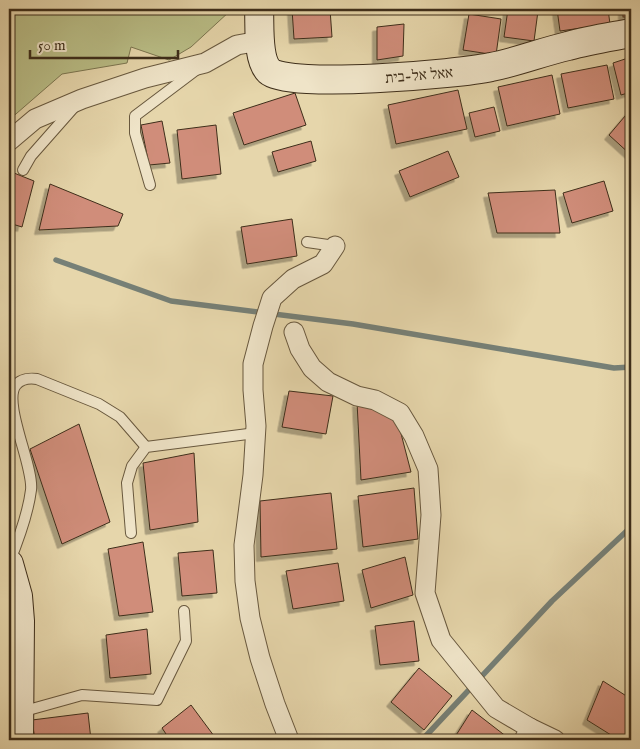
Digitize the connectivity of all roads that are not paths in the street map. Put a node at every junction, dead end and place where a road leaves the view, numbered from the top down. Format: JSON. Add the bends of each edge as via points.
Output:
{"nodes":[{"id":1,"x":259,"y":9,"type":"edge"},
{"id":2,"x":631,"y":33,"type":"edge"},
{"id":3,"x":260,"y":41,"type":"junction"},
{"id":4,"x":205,"y":63,"type":"junction"},
{"id":5,"x":82,"y":99,"type":"junction"},
{"id":6,"x":9,"y":141,"type":"edge"},
{"id":7,"x":23,"y":170,"type":"dead end"},
{"id":8,"x":150,"y":185,"type":"dead end"},
{"id":9,"x":307,"y":242,"type":"dead end"},
{"id":10,"x":335,"y":246,"type":"joint"},
{"id":11,"x":294,"y":332,"type":"dead end"},
{"id":12,"x":256,"y":433,"type":"junction"},
{"id":13,"x":146,"y":447,"type":"junction"},
{"id":14,"x":131,"y":534,"type":"dead end"},
{"id":15,"x":9,"y":564,"type":"edge"},
{"id":16,"x":184,"y":611,"type":"dead end"},
{"id":17,"x":18,"y":712,"type":"junction"},
{"id":18,"x":527,"y":734,"type":"edge"},
{"id":19,"x":19,"y":740,"type":"edge"},
{"id":20,"x":289,"y":740,"type":"edge"},
{"id":21,"x":555,"y":740,"type":"edge"}],
"edges":[{"from":1,"to":3,"type":"street","name":"אאל אל-בית"},
{"from":2,"to":3,"type":"street","name":"אאל אל-בית","via":[[570,45],[491,67],[436,75],[366,79],[276,76],[268,70],[262,57]]},
{"from":3,"to":4,"type":"street","via":[[237,45]]},
{"from":4,"to":5,"type":"street"},
{"from":4,"to":8,"type":"lane","via":[[135,116],[135,133]]},
{"from":5,"to":6,"type":"street","via":[[36,119]]},
{"from":5,"to":7,"type":"lane","via":[[31,156]]},
{"from":9,"to":10,"type":"lane"},
{"from":10,"to":12,"type":"street","via":[[323,264],[293,279],[272,298],[254,364]]},
{"from":11,"to":18,"type":"street","via":[[312,368],[328,382],[400,413],[410,428],[428,469],[431,515],[425,593],[441,640],[496,708]]},
{"from":12,"to":13,"type":"lane"},
{"from":12,"to":20,"type":"street","via":[[244,545],[245,581],[260,658]]},
{"from":13,"to":14,"type":"lane","via":[[132,466],[127,483]]},
{"from":13,"to":15,"type":"lane","via":[[120,417],[99,404],[37,378],[27,378],[16,386],[12,408],[31,488],[18,543]]},
{"from":15,"to":17,"type":"street","via":[[18,596],[20,621]]},
{"from":16,"to":17,"type":"lane","via":[[186,641],[157,700],[82,695]]},
{"from":17,"to":19,"type":"street"},
{"from":18,"to":21,"type":"street"}]}
